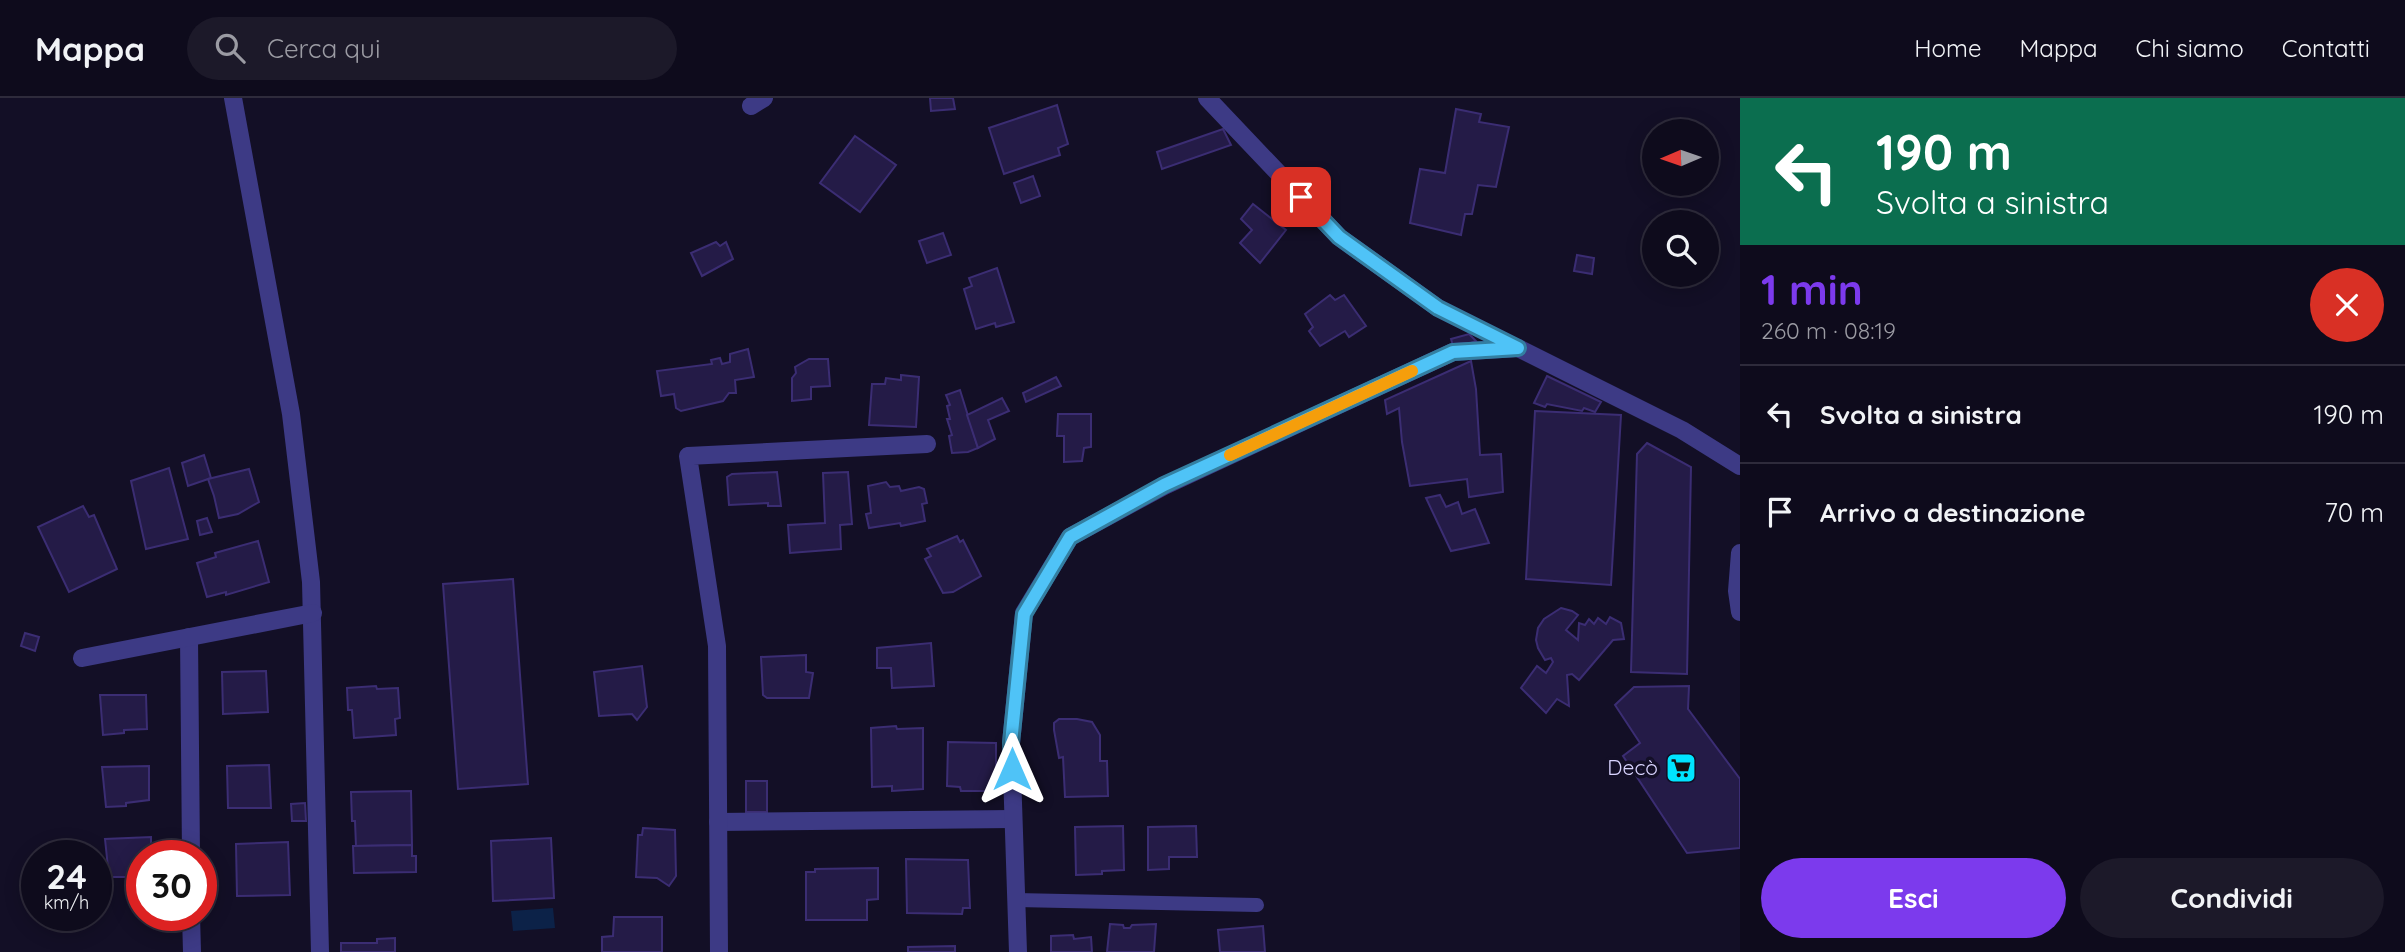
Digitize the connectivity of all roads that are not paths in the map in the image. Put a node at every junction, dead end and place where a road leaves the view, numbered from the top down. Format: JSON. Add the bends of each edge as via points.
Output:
{"nodes":[{"id":1,"x":233,"y":98,"type":"edge"},
{"id":2,"x":1207,"y":98,"type":"edge"},
{"id":3,"x":1518,"y":348,"type":"junction"},
{"id":4,"x":927,"y":444,"type":"dead end"},
{"id":5,"x":1740,"y":466,"type":"edge"},
{"id":6,"x":1740,"y":553,"type":"edge"},
{"id":7,"x":1740,"y":612,"type":"edge"},
{"id":8,"x":313,"y":613,"type":"junction"},
{"id":9,"x":189,"y":637,"type":"junction"},
{"id":10,"x":82,"y":658,"type":"dead end"},
{"id":11,"x":1013,"y":819,"type":"junction"},
{"id":12,"x":718,"y":822,"type":"junction"},
{"id":13,"x":191,"y":840,"type":"edge"},
{"id":14,"x":1016,"y":900,"type":"junction"},
{"id":15,"x":1257,"y":905,"type":"dead end"},
{"id":16,"x":191,"y":931,"type":"edge"},
{"id":17,"x":192,"y":952,"type":"edge"},
{"id":18,"x":320,"y":952,"type":"edge"},
{"id":19,"x":719,"y":952,"type":"edge"},
{"id":20,"x":1018,"y":952,"type":"edge"}],
"edges":[{"from":1,"to":8,"type":"street","via":[[291,414]]},
{"from":2,"to":3,"type":"street","via":[[1339,237],[1438,308]]},
{"from":3,"to":5,"type":"street","via":[[1682,430]]},
{"from":3,"to":11,"type":"street","via":[[1453,352],[1164,485],[1070,537],[1024,614],[1011,743]]},
{"from":4,"to":12,"type":"street","via":[[688,456],[717,646]]},
{"from":6,"to":7,"type":"street"},
{"from":8,"to":9,"type":"street"},
{"from":8,"to":18,"type":"street"},
{"from":9,"to":10,"type":"street"},
{"from":9,"to":13,"type":"street"},
{"from":11,"to":12,"type":"street"},
{"from":11,"to":14,"type":"street"},
{"from":12,"to":19,"type":"street"},
{"from":14,"to":15,"type":"lane"},
{"from":14,"to":20,"type":"street"},
{"from":16,"to":17,"type":"street"}]}
